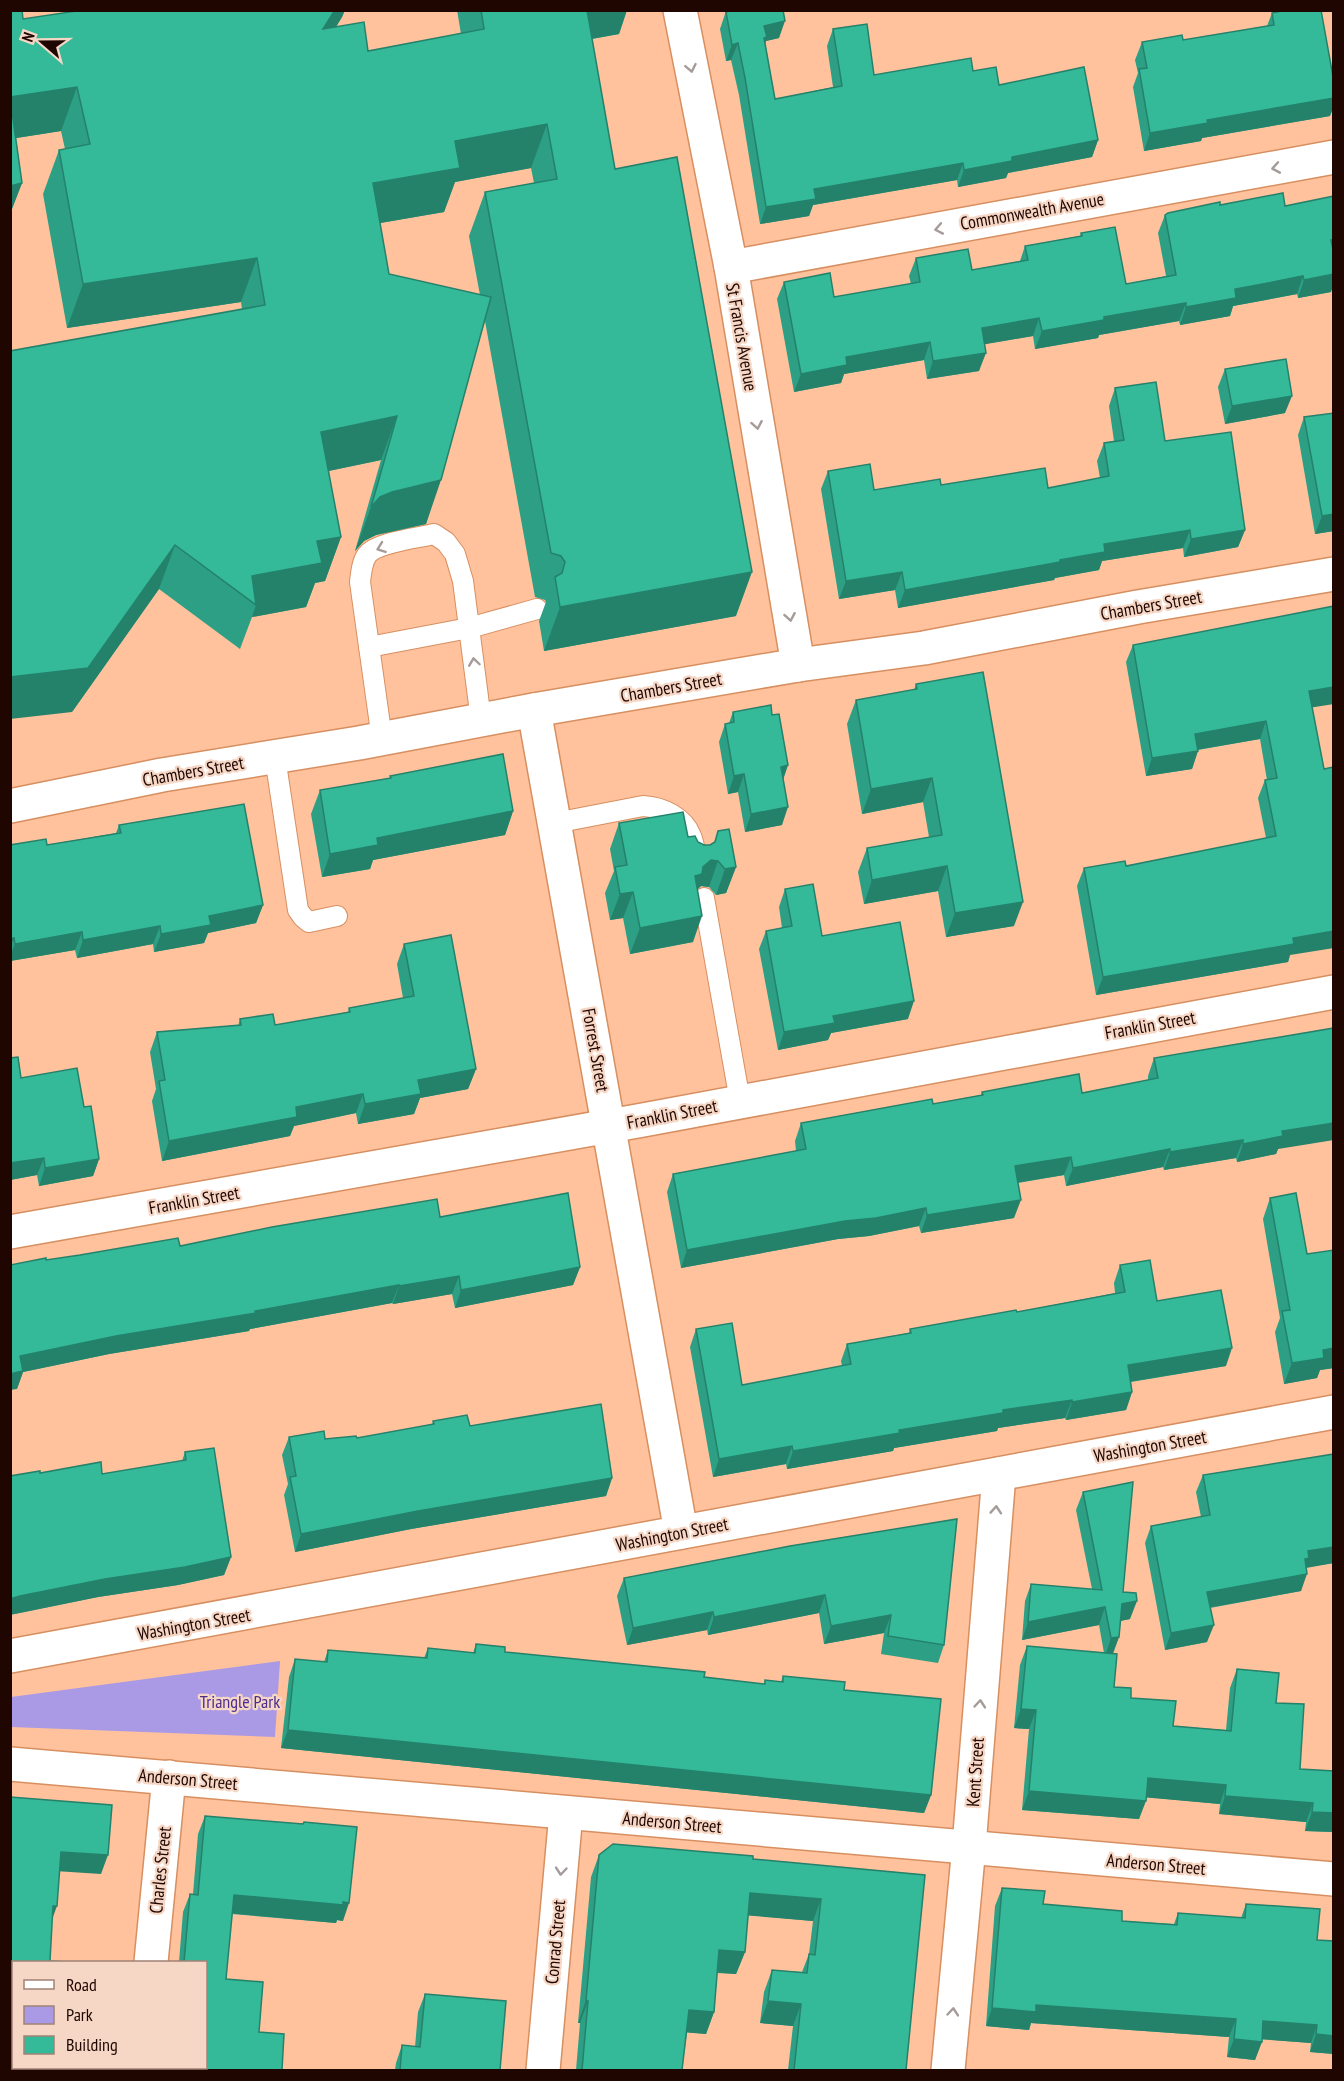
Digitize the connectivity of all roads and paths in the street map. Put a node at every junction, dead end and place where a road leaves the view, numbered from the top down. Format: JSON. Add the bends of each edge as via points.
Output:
{"nodes":[{"id":1,"x":680,"y":10,"type":"edge"},
{"id":2,"x":1334,"y":157,"type":"edge"},
{"id":3,"x":731,"y":267,"type":"junction"},
{"id":4,"x":1334,"y":574,"type":"edge"},
{"id":5,"x":537,"y":609,"type":"dead end"},
{"id":6,"x":469,"y":628,"type":"junction"},
{"id":7,"x":369,"y":647,"type":"junction"},
{"id":8,"x":798,"y":665,"type":"junction"},
{"id":9,"x":534,"y":710,"type":"junction"},
{"id":10,"x":481,"y":720,"type":"junction"},
{"id":11,"x":382,"y":739,"type":"junction"},
{"id":12,"x":275,"y":757,"type":"junction"},
{"id":13,"x":10,"y":806,"type":"edge"},
{"id":14,"x":555,"y":823,"type":"junction"},
{"id":15,"x":697,"y":860,"type":"edge"},
{"id":16,"x":704,"y":898,"type":"edge"},
{"id":17,"x":337,"y":916,"type":"dead end"},
{"id":18,"x":1334,"y":992,"type":"edge"},
{"id":19,"x":740,"y":1101,"type":"junction"},
{"id":20,"x":609,"y":1126,"type":"junction"},
{"id":21,"x":10,"y":1232,"type":"edge"},
{"id":22,"x":1334,"y":1412,"type":"edge"},
{"id":23,"x":999,"y":1474,"type":"junction"},
{"id":24,"x":681,"y":1532,"type":"junction"},
{"id":25,"x":10,"y":1656,"type":"edge"},
{"id":26,"x":10,"y":1764,"type":"edge"},
{"id":27,"x":169,"y":1777,"type":"junction"},
{"id":28,"x":566,"y":1813,"type":"junction"},
{"id":29,"x":969,"y":1846,"type":"junction"},
{"id":30,"x":1334,"y":1879,"type":"edge"},
{"id":31,"x":151,"y":1961,"type":"edge"},
{"id":32,"x":543,"y":2070,"type":"edge"},
{"id":33,"x":948,"y":2070,"type":"edge"}],
"edges":[{"from":1,"to":3,"type":"street","name":"St Francis Avenue","one_way":true},
{"from":2,"to":3,"type":"street","name":"Commonwealth Avenue","one_way":true},
{"from":3,"to":8,"type":"street","name":"St Francis Avenue","one_way":true},
{"from":4,"to":8,"type":"street","name":"Chambers Street","via":[[924,648]]},
{"from":5,"to":6,"type":"lane"},
{"from":6,"to":7,"type":"lane"},
{"from":6,"to":7,"type":"lane","one_way":true,"via":[[463,580],[455,554],[434,534],[375,548],[366,556],[360,582]]},
{"from":10,"to":6,"type":"lane","one_way":true},
{"from":7,"to":11,"type":"lane"},
{"from":8,"to":9,"type":"street","name":"Chambers Street"},
{"from":9,"to":10,"type":"street","name":"Chambers Street"},
{"from":9,"to":14,"type":"street","name":"Forrest Street"},
{"from":10,"to":11,"type":"street","name":"Chambers Street"},
{"from":11,"to":12,"type":"street","name":"Chambers Street"},
{"from":12,"to":13,"type":"street","name":"Chambers Street"},
{"from":12,"to":17,"type":"lane","via":[[298,910],[309,922]]},
{"from":14,"to":15,"type":"lane","via":[[655,807],[680,820],[691,834]]},
{"from":14,"to":20,"type":"street","name":"Forrest Street"},
{"from":16,"to":19,"type":"lane"},
{"from":18,"to":19,"type":"street","name":"Franklin Street"},
{"from":19,"to":20,"type":"street","name":"Franklin Street"},
{"from":20,"to":21,"type":"street","name":"Franklin Street"},
{"from":20,"to":24,"type":"street","name":"Forrest Street"},
{"from":22,"to":23,"type":"street","name":"Washington Street"},
{"from":23,"to":24,"type":"street","name":"Washington Street"},
{"from":29,"to":23,"type":"street","name":"Kent Street","one_way":true},
{"from":24,"to":25,"type":"street","name":"Washington Street"},
{"from":26,"to":27,"type":"street","name":"Anderson Street"},
{"from":27,"to":28,"type":"street","name":"Anderson Street"},
{"from":27,"to":31,"type":"street","name":"Charles Street"},
{"from":28,"to":29,"type":"street","name":"Anderson Street"},
{"from":28,"to":32,"type":"street","name":"Conrad Street","one_way":true},
{"from":29,"to":30,"type":"street","name":"Anderson Street"},
{"from":33,"to":29,"type":"street","name":"Kent Street","one_way":true}]}
